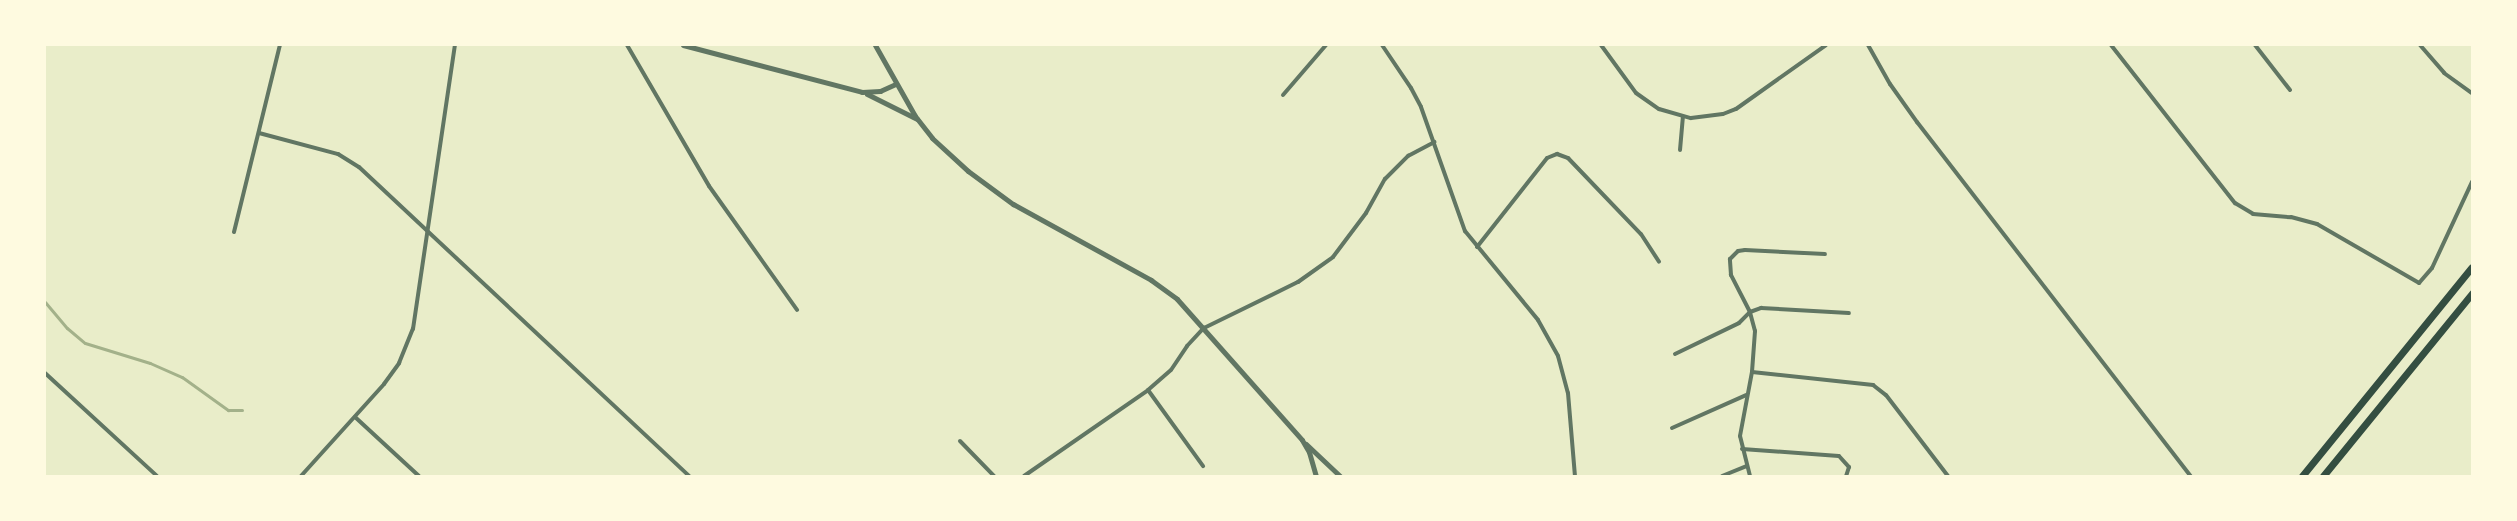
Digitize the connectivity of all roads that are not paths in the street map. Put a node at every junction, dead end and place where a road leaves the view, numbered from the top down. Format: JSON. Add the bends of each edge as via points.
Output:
{"nodes":[{"id":1,"x":280,"y":45,"type":"edge"},
{"id":2,"x":455,"y":45,"type":"edge"},
{"id":3,"x":627,"y":45,"type":"edge"},
{"id":4,"x":683,"y":45,"type":"edge"},
{"id":5,"x":875,"y":45,"type":"edge"},
{"id":6,"x":1326,"y":45,"type":"edge"},
{"id":7,"x":1382,"y":45,"type":"edge"},
{"id":8,"x":1601,"y":45,"type":"edge"},
{"id":9,"x":1826,"y":45,"type":"edge"},
{"id":10,"x":1868,"y":45,"type":"edge"},
{"id":11,"x":2111,"y":45,"type":"edge"},
{"id":12,"x":2255,"y":45,"type":"edge"},
{"id":13,"x":2420,"y":45,"type":"edge"},
{"id":14,"x":896,"y":84,"type":"junction"},
{"id":15,"x":2290,"y":90,"type":"dead end"},
{"id":16,"x":862,"y":92,"type":"junction"},
{"id":17,"x":2472,"y":93,"type":"edge"},
{"id":18,"x":1283,"y":95,"type":"dead end"},
{"id":19,"x":1683,"y":117,"type":"junction"},
{"id":20,"x":918,"y":119,"type":"junction"},
{"id":21,"x":259,"y":133,"type":"junction"},
{"id":22,"x":1434,"y":142,"type":"junction"},
{"id":23,"x":1680,"y":150,"type":"dead end"},
{"id":24,"x":2472,"y":182,"type":"edge"},
{"id":25,"x":234,"y":232,"type":"dead end"},
{"id":26,"x":429,"y":233,"type":"junction"},
{"id":27,"x":1477,"y":247,"type":"junction"},
{"id":28,"x":1825,"y":254,"type":"dead end"},
{"id":29,"x":1659,"y":262,"type":"dead end"},
{"id":30,"x":2472,"y":267,"type":"edge"},
{"id":31,"x":2472,"y":293,"type":"edge"},
{"id":32,"x":797,"y":310,"type":"dead end"},
{"id":33,"x":1750,"y":312,"type":"junction"},
{"id":34,"x":1849,"y":314,"type":"dead end"},
{"id":35,"x":1204,"y":328,"type":"junction"},
{"id":36,"x":1675,"y":354,"type":"dead end"},
{"id":37,"x":1752,"y":372,"type":"junction"},
{"id":38,"x":45,"y":373,"type":"edge"},
{"id":39,"x":1148,"y":390,"type":"junction"},
{"id":40,"x":1747,"y":395,"type":"junction"},
{"id":41,"x":356,"y":417,"type":"junction"},
{"id":42,"x":1672,"y":428,"type":"dead end"},
{"id":43,"x":1302,"y":440,"type":"junction"},
{"id":44,"x":960,"y":441,"type":"dead end"},
{"id":45,"x":1742,"y":449,"type":"junction"},
{"id":46,"x":1203,"y":466,"type":"dead end"},
{"id":47,"x":1747,"y":466,"type":"junction"},
{"id":48,"x":157,"y":476,"type":"edge"},
{"id":49,"x":301,"y":476,"type":"edge"},
{"id":50,"x":419,"y":476,"type":"edge"},
{"id":51,"x":689,"y":476,"type":"edge"},
{"id":52,"x":994,"y":476,"type":"edge"},
{"id":53,"x":1024,"y":476,"type":"edge"},
{"id":54,"x":1316,"y":476,"type":"edge"},
{"id":55,"x":1340,"y":476,"type":"edge"},
{"id":56,"x":1575,"y":476,"type":"edge"},
{"id":57,"x":1722,"y":476,"type":"edge"},
{"id":58,"x":1750,"y":476,"type":"edge"},
{"id":59,"x":1846,"y":476,"type":"edge"},
{"id":60,"x":1948,"y":476,"type":"edge"},
{"id":61,"x":2191,"y":476,"type":"edge"},
{"id":62,"x":2302,"y":476,"type":"edge"},
{"id":63,"x":2323,"y":476,"type":"edge"}],
"edges":[{"from":1,"to":21,"type":"street"},
{"from":2,"to":26,"type":"street"},
{"from":3,"to":32,"type":"street","via":[[709,186]]},
{"from":4,"to":16,"type":"street"},
{"from":5,"to":14,"type":"street"},
{"from":6,"to":18,"type":"street"},
{"from":7,"to":22,"type":"street","via":[[1411,88]]},
{"from":8,"to":19,"type":"street","via":[[1636,93],[1659,109]]},
{"from":9,"to":19,"type":"street","via":[[1736,110],[1704,118]]},
{"from":10,"to":61,"type":"street","via":[[1917,122]]},
{"from":11,"to":24,"type":"street","via":[[2235,203],[2253,214],[2291,217],[2317,225],[2419,283],[2432,268]]},
{"from":12,"to":15,"type":"street"},
{"from":13,"to":17,"type":"street","via":[[2444,73]]},
{"from":14,"to":16,"type":"street","via":[[880,91]]},
{"from":14,"to":20,"type":"street"},
{"from":16,"to":20,"type":"street"},
{"from":19,"to":23,"type":"street"},
{"from":20,"to":35,"type":"street","via":[[950,156],[984,183],[1013,204],[1151,280],[1177,299]]},
{"from":21,"to":25,"type":"street"},
{"from":21,"to":26,"type":"street","via":[[348,159]]},
{"from":22,"to":27,"type":"street","via":[[1466,231]]},
{"from":22,"to":35,"type":"street","via":[[1408,156],[1385,179],[1366,213],[1333,257],[1298,282]]},
{"from":26,"to":41,"type":"street","via":[[418,311],[407,346],[384,384]]},
{"from":26,"to":51,"type":"street"},
{"from":27,"to":29,"type":"street","via":[[1547,158],[1557,154],[1568,158],[1641,234]]},
{"from":27,"to":56,"type":"street","via":[[1538,320],[1558,356],[1568,393]]},
{"from":28,"to":33,"type":"street","via":[[1745,250],[1733,254],[1731,275]]},
{"from":30,"to":62,"type":"main road"},
{"from":31,"to":63,"type":"main road"},
{"from":33,"to":34,"type":"street","via":[[1771,307]]},
{"from":33,"to":36,"type":"street","via":[[1739,323]]},
{"from":33,"to":37,"type":"street","via":[[1755,331]]},
{"from":35,"to":39,"type":"street","via":[[1171,370]]},
{"from":35,"to":43,"type":"street"},
{"from":37,"to":40,"type":"street"},
{"from":37,"to":60,"type":"street","via":[[1873,385],[1886,394]]},
{"from":38,"to":48,"type":"street"},
{"from":39,"to":46,"type":"street"},
{"from":39,"to":53,"type":"street"},
{"from":40,"to":42,"type":"street"},
{"from":40,"to":45,"type":"street","via":[[1741,427]]},
{"from":41,"to":49,"type":"street"},
{"from":41,"to":50,"type":"street"},
{"from":43,"to":54,"type":"street"},
{"from":43,"to":55,"type":"street"},
{"from":44,"to":52,"type":"street"},
{"from":45,"to":47,"type":"street"},
{"from":45,"to":59,"type":"street","via":[[1839,456],[1849,467]]},
{"from":47,"to":57,"type":"street"},
{"from":47,"to":58,"type":"street"}]}
